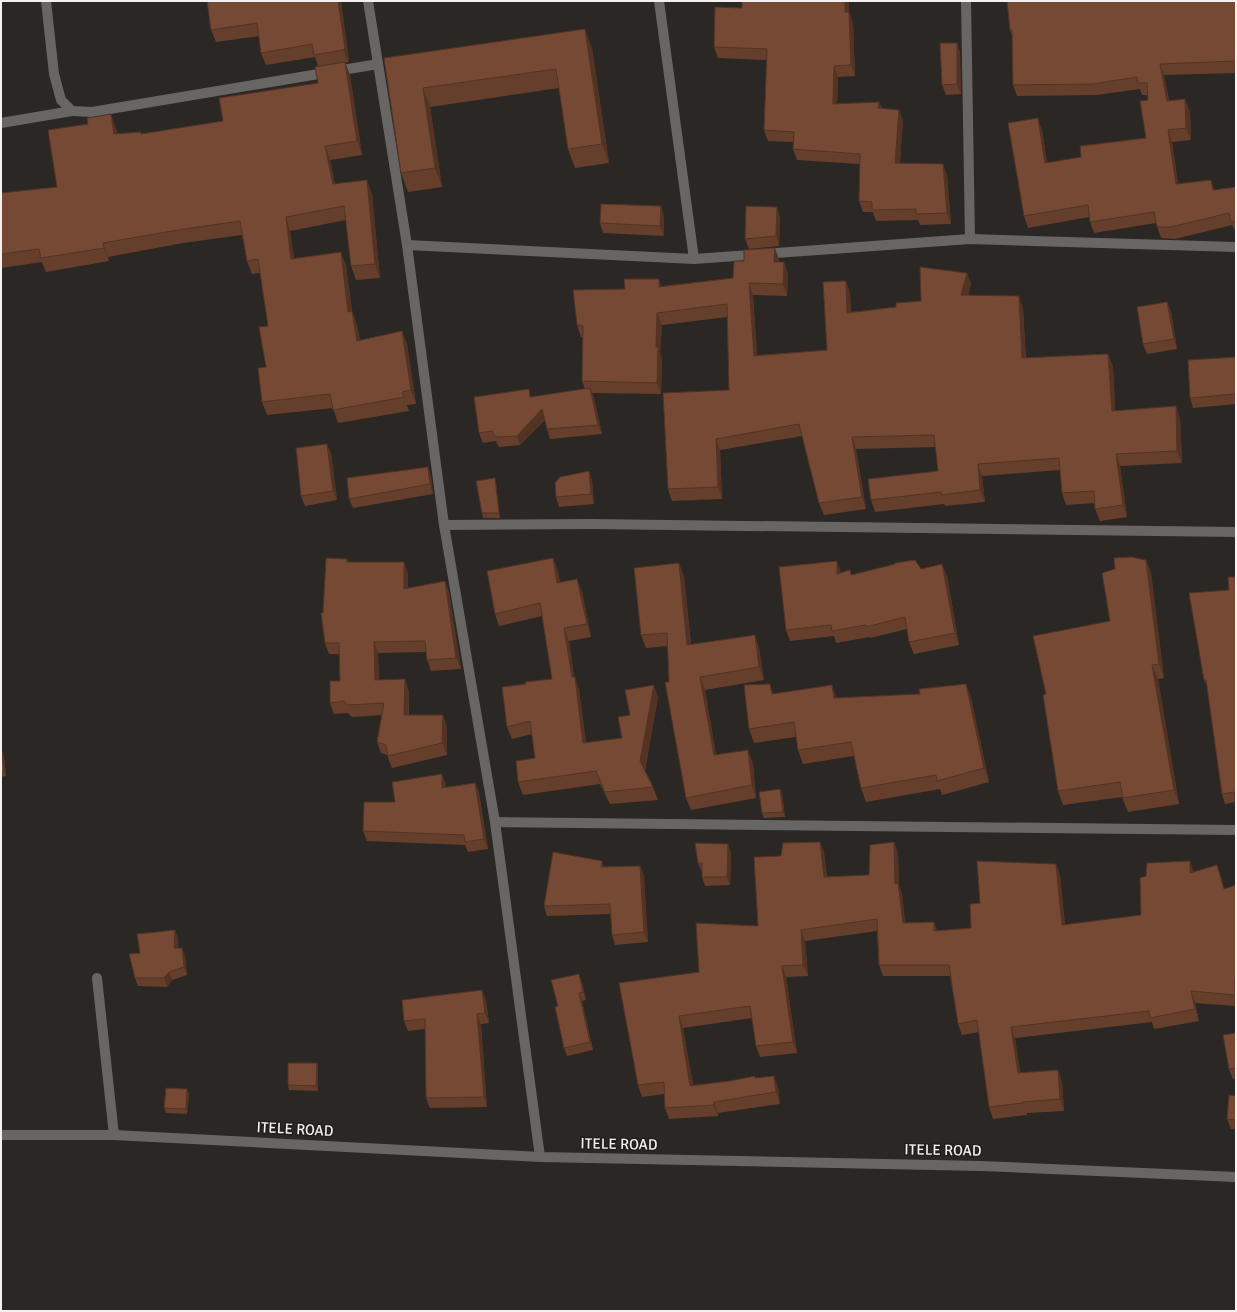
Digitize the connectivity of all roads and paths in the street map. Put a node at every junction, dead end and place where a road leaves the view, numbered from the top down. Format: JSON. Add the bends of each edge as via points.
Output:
{"nodes":[{"id":1,"x":46,"y":1,"type":"edge"},
{"id":2,"x":368,"y":1,"type":"edge"},
{"id":3,"x":659,"y":1,"type":"edge"},
{"id":4,"x":966,"y":1,"type":"edge"},
{"id":5,"x":378,"y":64,"type":"junction"},
{"id":6,"x":72,"y":111,"type":"junction"},
{"id":7,"x":1,"y":123,"type":"edge"},
{"id":8,"x":970,"y":239,"type":"junction"},
{"id":9,"x":407,"y":246,"type":"junction"},
{"id":10,"x":1236,"y":247,"type":"edge"},
{"id":11,"x":694,"y":259,"type":"junction"},
{"id":12,"x":444,"y":525,"type":"junction"},
{"id":13,"x":1236,"y":532,"type":"edge"},
{"id":14,"x":495,"y":822,"type":"junction"},
{"id":15,"x":1236,"y":830,"type":"edge"},
{"id":16,"x":97,"y":978,"type":"dead end"},
{"id":17,"x":1,"y":1135,"type":"edge"},
{"id":18,"x":114,"y":1135,"type":"junction"},
{"id":19,"x":540,"y":1158,"type":"junction"},
{"id":20,"x":1236,"y":1177,"type":"edge"}],
"edges":[{"from":1,"to":6,"type":"street","via":[[54,74],[61,100]]},
{"from":2,"to":5,"type":"street"},
{"from":3,"to":11,"type":"street"},
{"from":4,"to":8,"type":"street"},
{"from":5,"to":6,"type":"street","via":[[92,112]]},
{"from":5,"to":9,"type":"street"},
{"from":6,"to":7,"type":"street"},
{"from":8,"to":10,"type":"street"},
{"from":8,"to":11,"type":"street"},
{"from":9,"to":11,"type":"street"},
{"from":9,"to":12,"type":"street"},
{"from":12,"to":13,"type":"street","via":[[592,524]]},
{"from":12,"to":14,"type":"street"},
{"from":14,"to":15,"type":"street"},
{"from":14,"to":19,"type":"street"},
{"from":16,"to":18,"type":"street"},
{"from":17,"to":18,"type":"street","name":"ITELE ROAD"},
{"from":18,"to":19,"type":"street","name":"ITELE ROAD"},
{"from":19,"to":20,"type":"street","name":"ITELE ROAD","via":[[981,1166]]}]}
